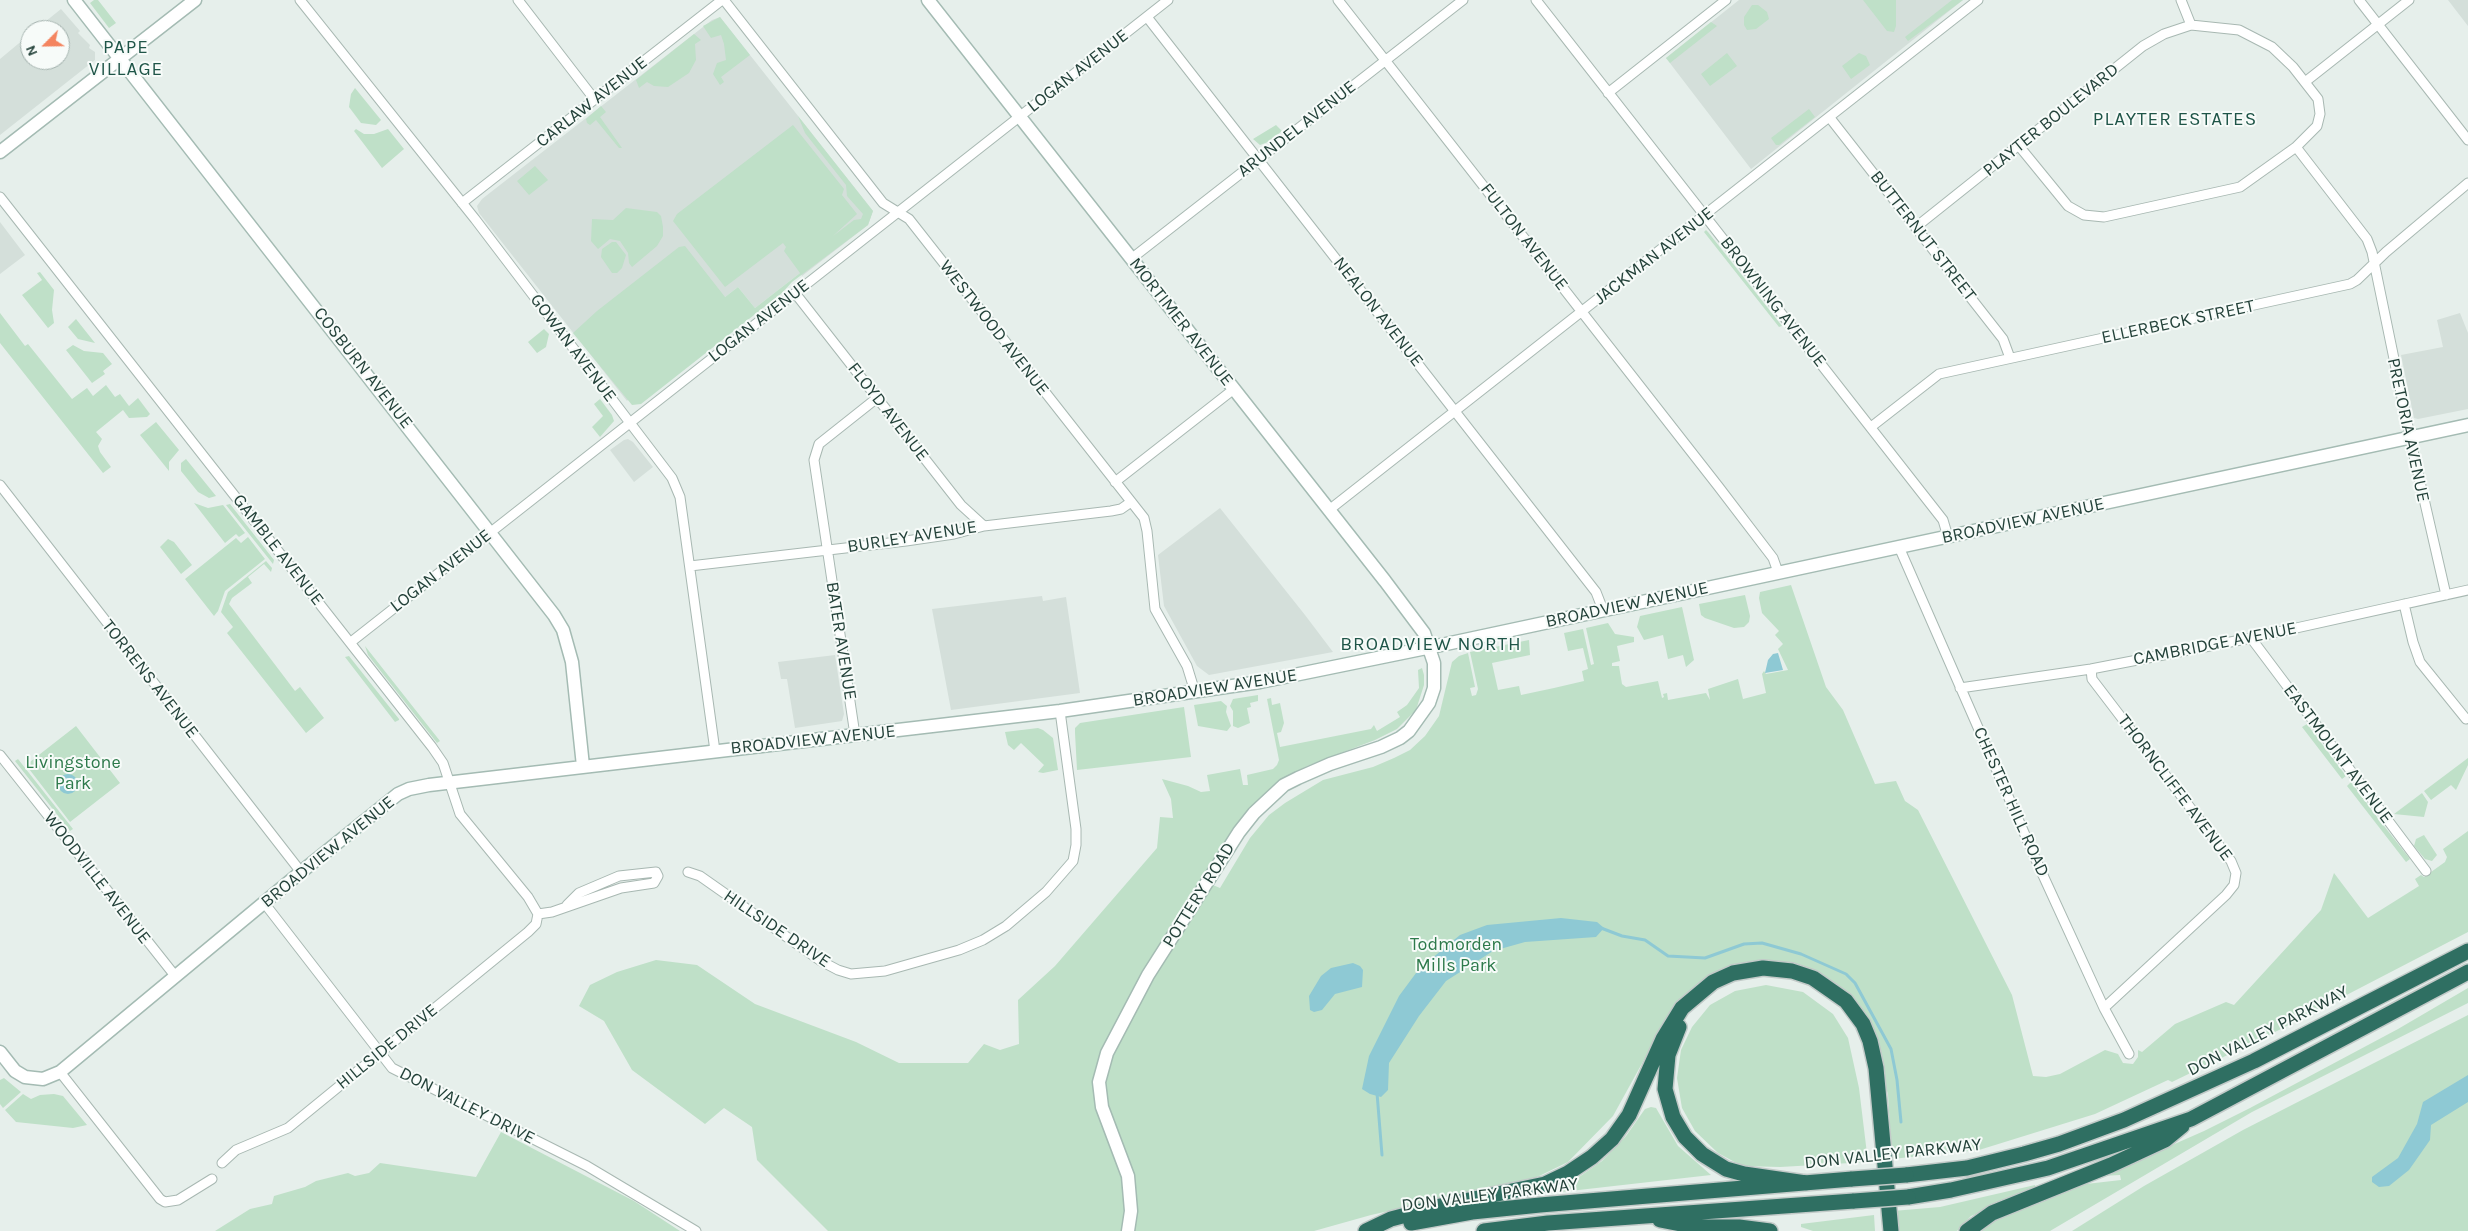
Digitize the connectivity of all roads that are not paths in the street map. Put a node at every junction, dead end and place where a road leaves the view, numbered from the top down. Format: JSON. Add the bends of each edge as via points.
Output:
{"nodes":[{"id":1,"x":74,"y":0,"type":"edge"},
{"id":2,"x":195,"y":0,"type":"edge"},
{"id":3,"x":300,"y":0,"type":"edge"},
{"id":4,"x":518,"y":0,"type":"edge"},
{"id":5,"x":723,"y":0,"type":"edge"},
{"id":6,"x":1168,"y":0,"type":"edge"},
{"id":7,"x":1338,"y":0,"type":"edge"},
{"id":8,"x":1463,"y":0,"type":"edge"},
{"id":9,"x":1536,"y":0,"type":"edge"},
{"id":10,"x":1726,"y":0,"type":"edge"},
{"id":11,"x":1978,"y":0,"type":"edge"},
{"id":12,"x":2181,"y":0,"type":"edge"},
{"id":13,"x":2359,"y":0,"type":"edge"},
{"id":14,"x":2409,"y":0,"type":"edge"},
{"id":15,"x":930,"y":1,"type":"edge"},
{"id":16,"x":1147,"y":17,"type":"junction"},
{"id":17,"x":2192,"y":25,"type":"junction"},
{"id":18,"x":2378,"y":25,"type":"junction"},
{"id":19,"x":120,"y":59,"type":"junction"},
{"id":20,"x":1385,"y":61,"type":"junction"},
{"id":21,"x":2305,"y":82,"type":"junction"},
{"id":22,"x":1608,"y":93,"type":"junction"},
{"id":23,"x":596,"y":100,"type":"junction"},
{"id":24,"x":1020,"y":116,"type":"junction"},
{"id":25,"x":1830,"y":118,"type":"junction"},
{"id":26,"x":2468,"y":140,"type":"edge"},
{"id":27,"x":2019,"y":146,"type":"junction"},
{"id":28,"x":2296,"y":147,"type":"junction"},
{"id":29,"x":0,"y":152,"type":"edge"},
{"id":30,"x":1258,"y":159,"type":"junction"},
{"id":31,"x":2468,"y":183,"type":"edge"},
{"id":32,"x":0,"y":197,"type":"edge"},
{"id":33,"x":462,"y":203,"type":"junction"},
{"id":34,"x":898,"y":212,"type":"junction"},
{"id":35,"x":1705,"y":216,"type":"junction"},
{"id":36,"x":1916,"y":227,"type":"junction"},
{"id":37,"x":1131,"y":260,"type":"junction"},
{"id":38,"x":2374,"y":263,"type":"junction"},
{"id":39,"x":795,"y":293,"type":"junction"},
{"id":40,"x":1583,"y":311,"type":"junction"},
{"id":41,"x":2010,"y":358,"type":"junction"},
{"id":42,"x":1234,"y":390,"type":"junction"},
{"id":43,"x":877,"y":398,"type":"junction"},
{"id":44,"x":1456,"y":411,"type":"junction"},
{"id":45,"x":630,"y":422,"type":"junction"},
{"id":46,"x":2468,"y":425,"type":"edge"},
{"id":47,"x":1871,"y":427,"type":"junction"},
{"id":48,"x":2410,"y":438,"type":"junction"},
{"id":49,"x":1115,"y":482,"type":"junction"},
{"id":50,"x":0,"y":485,"type":"edge"},
{"id":51,"x":1131,"y":502,"type":"junction"},
{"id":52,"x":1329,"y":510,"type":"junction"},
{"id":53,"x":984,"y":526,"type":"junction"},
{"id":54,"x":491,"y":532,"type":"junction"},
{"id":55,"x":1948,"y":537,"type":"junction"},
{"id":56,"x":1899,"y":547,"type":"junction"},
{"id":57,"x":827,"y":550,"type":"junction"},
{"id":58,"x":690,"y":566,"type":"junction"},
{"id":59,"x":1778,"y":572,"type":"junction"},
{"id":60,"x":2468,"y":590,"type":"edge"},
{"id":61,"x":2446,"y":595,"type":"junction"},
{"id":62,"x":2404,"y":604,"type":"junction"},
{"id":63,"x":1603,"y":610,"type":"junction"},
{"id":64,"x":2252,"y":638,"type":"junction"},
{"id":65,"x":351,"y":642,"type":"junction"},
{"id":66,"x":1429,"y":648,"type":"junction"},
{"id":67,"x":2091,"y":669,"type":"junction"},
{"id":68,"x":1960,"y":688,"type":"junction"},
{"id":69,"x":1195,"y":692,"type":"junction"},
{"id":70,"x":1060,"y":712,"type":"junction"},
{"id":71,"x":2466,"y":719,"type":"dead end"},
{"id":72,"x":855,"y":735,"type":"junction"},
{"id":73,"x":715,"y":751,"type":"junction"},
{"id":74,"x":0,"y":755,"type":"edge"},
{"id":75,"x":583,"y":766,"type":"junction"},
{"id":76,"x":449,"y":782,"type":"junction"},
{"id":77,"x":2426,"y":871,"type":"dead end"},
{"id":78,"x":301,"y":872,"type":"junction"},
{"id":79,"x":688,"y":872,"type":"dead end"},
{"id":80,"x":265,"y":904,"type":"junction"},
{"id":81,"x":568,"y":905,"type":"junction"},
{"id":82,"x":538,"y":914,"type":"junction"},
{"id":83,"x":2468,"y":951,"type":"edge"},
{"id":84,"x":2468,"y":972,"type":"edge"},
{"id":85,"x":176,"y":977,"type":"junction"},
{"id":86,"x":2104,"y":1008,"type":"junction"},
{"id":87,"x":0,"y":1052,"type":"edge"},
{"id":88,"x":379,"y":1053,"type":"junction"},
{"id":89,"x":2129,"y":1054,"type":"dead end"},
{"id":90,"x":60,"y":1072,"type":"junction"},
{"id":91,"x":2191,"y":1119,"type":"junction"},
{"id":92,"x":222,"y":1163,"type":"dead end"},
{"id":93,"x":212,"y":1179,"type":"dead end"},
{"id":94,"x":1806,"y":1183,"type":"junction"},
{"id":95,"x":1636,"y":1216,"type":"junction"},
{"id":96,"x":696,"y":1231,"type":"edge"},
{"id":97,"x":1128,"y":1231,"type":"edge"},
{"id":98,"x":1368,"y":1231,"type":"edge"},
{"id":99,"x":1484,"y":1231,"type":"edge"},
{"id":100,"x":1770,"y":1231,"type":"edge"},
{"id":101,"x":1882,"y":1231,"type":"edge"},
{"id":102,"x":1891,"y":1231,"type":"edge"},
{"id":103,"x":1967,"y":1231,"type":"edge"}],
"edges":[{"from":1,"to":19,"type":"main road","name":"COSBURN AVENUE"},
{"from":2,"to":19,"type":"main road"},
{"from":3,"to":33,"type":"street","name":"GOWAN AVENUE"},
{"from":4,"to":23,"type":"street"},
{"from":5,"to":23,"type":"street","name":"CARLAW AVENUE"},
{"from":5,"to":34,"type":"street","name":"WESTWOOD AVENUE","via":[[883,203]]},
{"from":6,"to":16,"type":"street","name":"LOGAN AVENUE"},
{"from":7,"to":20,"type":"street","name":"FULTON AVENUE"},
{"from":8,"to":20,"type":"street","name":"ARUNDEL AVENUE"},
{"from":9,"to":22,"type":"street","name":"BROWNING AVENUE"},
{"from":10,"to":22,"type":"street"},
{"from":11,"to":25,"type":"street","name":"JACKMAN AVENUE"},
{"from":12,"to":17,"type":"street"},
{"from":13,"to":18,"type":"street"},
{"from":14,"to":18,"type":"street"},
{"from":15,"to":24,"type":"main road","name":"MORTIMER AVENUE"},
{"from":16,"to":24,"type":"street","name":"LOGAN AVENUE"},
{"from":16,"to":30,"type":"street","name":"NEALON AVENUE"},
{"from":17,"to":21,"type":"street","via":[[2232,28],[2258,39],[2283,56]]},
{"from":17,"to":27,"type":"street","name":"PLAYTER BOULEVARD","via":[[2164,34],[2143,46]]},
{"from":18,"to":21,"type":"street"},
{"from":18,"to":26,"type":"street"},
{"from":19,"to":29,"type":"main road"},
{"from":19,"to":54,"type":"main road","name":"COSBURN AVENUE"},
{"from":20,"to":30,"type":"street","name":"ARUNDEL AVENUE"},
{"from":20,"to":40,"type":"street","name":"FULTON AVENUE"},
{"from":21,"to":28,"type":"street","via":[[2318,99],[2320,114],[2313,132]]},
{"from":22,"to":35,"type":"street","name":"BROWNING AVENUE"},
{"from":23,"to":33,"type":"street","name":"CARLAW AVENUE"},
{"from":24,"to":34,"type":"street","name":"LOGAN AVENUE"},
{"from":24,"to":37,"type":"main road","name":"MORTIMER AVENUE"},
{"from":25,"to":35,"type":"street","name":"JACKMAN AVENUE"},
{"from":25,"to":36,"type":"street","name":"BUTTERNUT STREET"},
{"from":27,"to":28,"type":"street","via":[[2068,206],[2084,215],[2104,217],[2240,187]]},
{"from":27,"to":36,"type":"street","name":"PLAYTER BOULEVARD"},
{"from":28,"to":38,"type":"street","name":"PRETORIA AVENUE","via":[[2367,239]]},
{"from":30,"to":37,"type":"street","name":"ARUNDEL AVENUE"},
{"from":30,"to":44,"type":"street","name":"NEALON AVENUE"},
{"from":31,"to":38,"type":"street","name":"ELLERBECK STREET"},
{"from":32,"to":65,"type":"street","name":"GAMBLE AVENUE"},
{"from":33,"to":45,"type":"street","name":"GOWAN AVENUE"},
{"from":34,"to":39,"type":"street","name":"LOGAN AVENUE"},
{"from":34,"to":49,"type":"street","name":"WESTWOOD AVENUE","via":[[909,219]]},
{"from":35,"to":40,"type":"street","name":"JACKMAN AVENUE"},
{"from":35,"to":47,"type":"street","name":"BROWNING AVENUE"},
{"from":36,"to":41,"type":"street","name":"BUTTERNUT STREET","via":[[2003,339]]},
{"from":37,"to":42,"type":"main road","name":"MORTIMER AVENUE"},
{"from":38,"to":41,"type":"street","name":"ELLERBECK STREET","via":[[2357,280],[2339,288]]},
{"from":38,"to":48,"type":"street","name":"PRETORIA AVENUE"},
{"from":39,"to":43,"type":"street","name":"FLOYD AVENUE"},
{"from":39,"to":45,"type":"street","name":"LOGAN AVENUE"},
{"from":40,"to":44,"type":"street","name":"JACKMAN AVENUE"},
{"from":40,"to":59,"type":"street","name":"FULTON AVENUE","via":[[1774,558]]},
{"from":41,"to":47,"type":"street","name":"ELLERBECK STREET","via":[[1939,374]]},
{"from":42,"to":49,"type":"street"},
{"from":42,"to":52,"type":"main road","name":"MORTIMER AVENUE"},
{"from":43,"to":53,"type":"street","name":"FLOYD AVENUE","via":[[961,505]]},
{"from":43,"to":57,"type":"street","name":"BATER AVENUE","via":[[825,438],[815,451]]},
{"from":44,"to":52,"type":"street","name":"JACKMAN AVENUE"},
{"from":44,"to":63,"type":"street","name":"NEALON AVENUE","via":[[1596,592]]},
{"from":45,"to":54,"type":"street","name":"LOGAN AVENUE"},
{"from":45,"to":58,"type":"street","name":"GOWAN AVENUE","via":[[672,478],[680,497]]},
{"from":46,"to":48,"type":"main road","name":"BROADVIEW AVENUE"},
{"from":47,"to":55,"type":"street","name":"BROWNING AVENUE","via":[[1943,520]]},
{"from":48,"to":55,"type":"main road","name":"BROADVIEW AVENUE"},
{"from":48,"to":61,"type":"street","name":"PRETORIA AVENUE"},
{"from":49,"to":51,"type":"street","name":"WESTWOOD AVENUE"},
{"from":50,"to":78,"type":"street","name":"TORRENS AVENUE"},
{"from":51,"to":53,"type":"street","name":"BURLEY AVENUE","via":[[1121,510]]},
{"from":51,"to":69,"type":"street","name":"WESTWOOD AVENUE","via":[[1146,523],[1155,609],[1187,666]]},
{"from":52,"to":66,"type":"main road","name":"MORTIMER AVENUE","via":[[1424,633]]},
{"from":53,"to":57,"type":"street","name":"BURLEY AVENUE","via":[[954,534]]},
{"from":54,"to":65,"type":"street","name":"LOGAN AVENUE"},
{"from":54,"to":75,"type":"main road","name":"COSBURN AVENUE","via":[[563,630],[572,662]]},
{"from":55,"to":56,"type":"main road","name":"BROADVIEW AVENUE"},
{"from":56,"to":59,"type":"main road","name":"BROADVIEW AVENUE"},
{"from":56,"to":68,"type":"street","name":"CHESTER HILL ROAD"},
{"from":57,"to":58,"type":"street","name":"BURLEY AVENUE"},
{"from":57,"to":72,"type":"street","name":"BATER AVENUE"},
{"from":58,"to":73,"type":"street","name":"GOWAN AVENUE"},
{"from":59,"to":63,"type":"main road","name":"BROADVIEW AVENUE"},
{"from":60,"to":61,"type":"street","name":"CAMBRIDGE AVENUE"},
{"from":61,"to":62,"type":"street","name":"CAMBRIDGE AVENUE"},
{"from":62,"to":64,"type":"street","name":"CAMBRIDGE AVENUE"},
{"from":62,"to":71,"type":"street","via":[[2420,662]]},
{"from":63,"to":66,"type":"main road","name":"BROADVIEW AVENUE"},
{"from":64,"to":67,"type":"street","name":"CAMBRIDGE AVENUE"},
{"from":64,"to":77,"type":"street","name":"EASTMOUNT AVENUE"},
{"from":65,"to":76,"type":"street","name":"GAMBLE AVENUE","via":[[434,749]]},
{"from":66,"to":69,"type":"main road","name":"BROADVIEW AVENUE"},
{"from":66,"to":97,"type":"main road","name":"POTTERY ROAD","via":[[1434,662],[1434,688],[1423,713],[1400,738],[1284,785],[1254,813],[1158,958],[1107,1053],[1099,1080],[1100,1099],[1128,1176],[1131,1211]]},
{"from":67,"to":68,"type":"street","name":"CAMBRIDGE AVENUE"},
{"from":67,"to":86,"type":"street","name":"THORNCLIFFE AVENUE","via":[[2092,679],[2231,861],[2236,873],[2234,885],[2226,895]]},
{"from":68,"to":86,"type":"street","name":"CHESTER HILL ROAD"},
{"from":69,"to":70,"type":"main road","name":"BROADVIEW AVENUE"},
{"from":70,"to":72,"type":"main road","name":"BROADVIEW AVENUE"},
{"from":70,"to":79,"type":"street","name":"HILLSIDE DRIVE","via":[[1076,829],[1073,861],[1046,892],[1006,926],[983,940],[885,971],[851,974],[821,961],[700,876]]},
{"from":72,"to":73,"type":"main road","name":"BROADVIEW AVENUE"},
{"from":73,"to":75,"type":"main road","name":"BROADVIEW AVENUE"},
{"from":74,"to":85,"type":"street","name":"WOODVILLE AVENUE"},
{"from":75,"to":76,"type":"main road","name":"BROADVIEW AVENUE"},
{"from":76,"to":78,"type":"main road","name":"BROADVIEW AVENUE","via":[[398,794]]},
{"from":76,"to":82,"type":"street","name":"GAMBLE AVENUE","via":[[460,814],[528,897]]},
{"from":78,"to":80,"type":"main road","name":"BROADVIEW AVENUE"},
{"from":80,"to":85,"type":"main road","name":"BROADVIEW AVENUE"},
{"from":80,"to":88,"type":"street","name":"DON VALLEY DRIVE"},
{"from":81,"to":81,"type":"street","via":[[621,888],[654,883],[658,876],[656,872],[619,876],[579,893]]},
{"from":81,"to":82,"type":"street"},
{"from":82,"to":88,"type":"street","name":"HILLSIDE DRIVE","via":[[536,924],[528,932]]},
{"from":83,"to":94,"type":"highway","name":"DON VALLEY PARKWAY","bridge":true,"via":[[2254,1061],[2124,1120],[2059,1144],[1967,1168]]},
{"from":84,"to":91,"type":"highway","name":"DON VALLEY PARKWAY"},
{"from":85,"to":90,"type":"main road","name":"BROADVIEW AVENUE"},
{"from":86,"to":89,"type":"street","name":"CHESTER HILL ROAD"},
{"from":87,"to":90,"type":"main road","name":"BROADVIEW AVENUE","via":[[15,1071],[25,1077],[43,1079]]},
{"from":88,"to":92,"type":"street","name":"HILLSIDE DRIVE","via":[[288,1128],[236,1150]]},
{"from":88,"to":96,"type":"street","name":"DON VALLEY DRIVE","via":[[392,1068],[587,1166]]},
{"from":90,"to":93,"type":"street","via":[[160,1199],[171,1202]]},
{"from":91,"to":95,"type":"highway","name":"DON VALLEY PARKWAY","bridge":true,"via":[[2048,1168],[1951,1190],[1908,1197]]},
{"from":91,"to":103,"type":"highway","via":[[2165,1140],[1992,1213]]},
{"from":94,"to":98,"type":"highway","name":"DON VALLEY PARKWAY","via":[[1482,1211]]},
{"from":94,"to":101,"type":"highway","via":[[1744,1174],[1717,1165],[1689,1142],[1673,1118],[1665,1080],[1666,1063],[1674,1039],[1693,1008],[1720,988],[1760,978],[1794,981],[1825,996],[1853,1024],[1865,1057]]},
{"from":95,"to":99,"type":"highway","name":"DON VALLEY PARKWAY"},
{"from":95,"to":100,"type":"highway","via":[[1698,1227]]},
{"from":98,"to":102,"type":"highway","via":[[1391,1219],[1545,1184],[1568,1173],[1612,1139],[1629,1115],[1663,1039],[1687,1002],[1724,976],[1749,969],[1770,968],[1798,972],[1822,983],[1846,1001],[1863,1024],[1876,1068]]}]}
